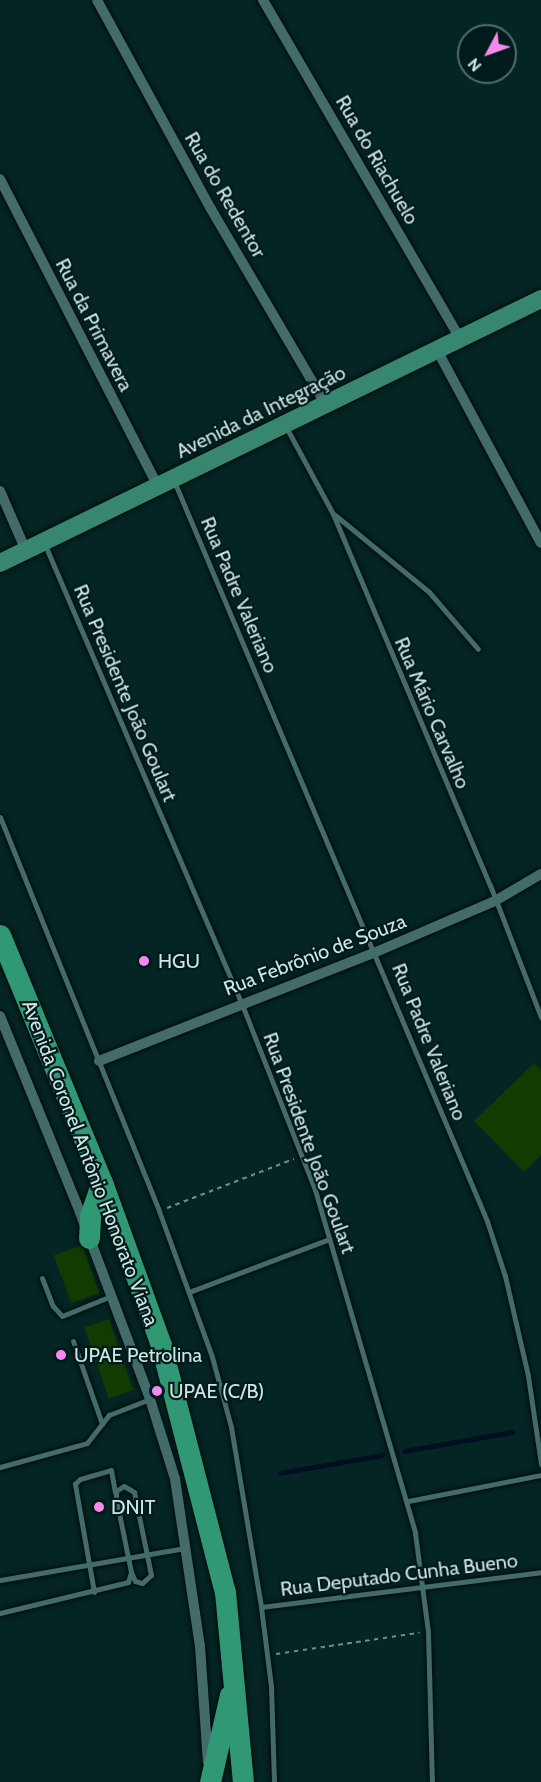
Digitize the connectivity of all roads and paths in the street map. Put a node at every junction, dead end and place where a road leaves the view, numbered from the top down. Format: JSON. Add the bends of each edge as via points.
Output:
{"nodes":[{"id":1,"x":96,"y":0,"type":"edge"},
{"id":2,"x":263,"y":0,"type":"edge"},
{"id":3,"x":0,"y":179,"type":"edge"},
{"id":4,"x":541,"y":299,"type":"edge"},
{"id":5,"x":460,"y":339,"type":"junction"},
{"id":6,"x":437,"y":350,"type":"junction"},
{"id":7,"x":326,"y":405,"type":"junction"},
{"id":8,"x":285,"y":426,"type":"junction"},
{"id":9,"x":165,"y":483,"type":"junction"},
{"id":10,"x":0,"y":492,"type":"edge"},
{"id":11,"x":333,"y":514,"type":"junction"},
{"id":12,"x":541,"y":543,"type":"edge"},
{"id":13,"x":45,"y":544,"type":"junction"},
{"id":14,"x":27,"y":553,"type":"junction"},
{"id":15,"x":0,"y":563,"type":"edge"},
{"id":16,"x":478,"y":649,"type":"dead end"},
{"id":17,"x":0,"y":817,"type":"edge"},
{"id":18,"x":541,"y":874,"type":"edge"},
{"id":19,"x":495,"y":901,"type":"junction"},
{"id":20,"x":0,"y":934,"type":"edge"},
{"id":21,"x":376,"y":952,"type":"junction"},
{"id":22,"x":241,"y":1002,"type":"junction"},
{"id":23,"x":0,"y":1017,"type":"edge"},
{"id":24,"x":541,"y":1017,"type":"edge"},
{"id":25,"x":99,"y":1061,"type":"junction"},
{"id":26,"x":301,"y":1156,"type":"junction"},
{"id":27,"x":102,"y":1182,"type":"junction"},
{"id":28,"x":159,"y":1211,"type":"junction"},
{"id":29,"x":89,"y":1238,"type":"junction"},
{"id":30,"x":329,"y":1239,"type":"junction"},
{"id":31,"x":42,"y":1278,"type":"dead end"},
{"id":32,"x":189,"y":1292,"type":"junction"},
{"id":33,"x":111,"y":1296,"type":"junction"},
{"id":34,"x":73,"y":1341,"type":"dead end"},
{"id":35,"x":150,"y":1400,"type":"junction"},
{"id":36,"x":102,"y":1424,"type":"junction"},
{"id":37,"x":538,"y":1429,"type":"edge"},
{"id":38,"x":541,"y":1464,"type":"edge"},
{"id":39,"x":0,"y":1467,"type":"edge"},
{"id":40,"x":541,"y":1475,"type":"edge"},
{"id":41,"x":116,"y":1498,"type":"junction"},
{"id":42,"x":408,"y":1501,"type":"junction"},
{"id":43,"x":187,"y":1547,"type":"junction"},
{"id":44,"x":147,"y":1553,"type":"junction"},
{"id":45,"x":128,"y":1556,"type":"junction"},
{"id":46,"x":88,"y":1563,"type":"junction"},
{"id":47,"x":131,"y":1572,"type":"junction"},
{"id":48,"x":541,"y":1572,"type":"edge"},
{"id":49,"x":0,"y":1580,"type":"edge"},
{"id":50,"x":422,"y":1584,"type":"junction"},
{"id":51,"x":94,"y":1592,"type":"junction"},
{"id":52,"x":261,"y":1607,"type":"junction"},
{"id":53,"x":0,"y":1612,"type":"edge"},
{"id":54,"x":428,"y":1632,"type":"junction"},
{"id":55,"x":268,"y":1655,"type":"junction"},
{"id":56,"x":235,"y":1674,"type":"junction"},
{"id":57,"x":244,"y":1778,"type":"edge"},
{"id":58,"x":210,"y":1782,"type":"edge"},
{"id":59,"x":274,"y":1782,"type":"edge"},
{"id":60,"x":432,"y":1782,"type":"edge"}],
"edges":[{"from":1,"to":7,"type":"street","name":"Rua do Redentor","via":[[211,209]]},
{"from":2,"to":5,"type":"street","name":"Rua do Riachuelo"},
{"from":3,"to":9,"type":"street","name":"Rua da Primavera"},
{"from":4,"to":5,"type":"main road","name":"Avenida da Integração"},
{"from":5,"to":6,"type":"main road","name":"Avenida da Integração"},
{"from":6,"to":7,"type":"main road","name":"Avenida da Integração"},
{"from":6,"to":12,"type":"street"},
{"from":7,"to":8,"type":"main road","name":"Avenida da Integração"},
{"from":8,"to":9,"type":"main road","name":"Avenida da Integração"},
{"from":8,"to":11,"type":"lane","name":"Rua Mário Carvalho"},
{"from":9,"to":13,"type":"main road","name":"Avenida da Integração"},
{"from":9,"to":21,"type":"lane","name":"Rua Padre Valeriano"},
{"from":10,"to":14,"type":"street"},
{"from":11,"to":16,"type":"lane","via":[[429,592]]},
{"from":11,"to":19,"type":"lane","name":"Rua Mário Carvalho"},
{"from":13,"to":14,"type":"main road","name":"Avenida da Integração"},
{"from":13,"to":22,"type":"lane","name":"Rua Presidente João Goulart"},
{"from":14,"to":15,"type":"main road","name":"Avenida da Integração"},
{"from":17,"to":25,"type":"lane"},
{"from":18,"to":19,"type":"street","name":"Rua Febrônio de Souza"},
{"from":19,"to":21,"type":"street","name":"Rua Febrônio de Souza"},
{"from":19,"to":24,"type":"lane","name":"Rua Mário Carvalho"},
{"from":20,"to":27,"type":"highway","name":"Avenida Coronel Antônio Honorato Viana"},
{"from":21,"to":22,"type":"street","name":"Rua Febrônio de Souza"},
{"from":21,"to":37,"type":"lane","name":"Rua Padre Valeriano","via":[[487,1221],[505,1276]]},
{"from":22,"to":25,"type":"street","name":"Rua Febrônio de Souza"},
{"from":22,"to":26,"type":"lane","name":"Rua Presidente João Goulart"},
{"from":23,"to":29,"type":"street"},
{"from":25,"to":28,"type":"lane"},
{"from":26,"to":28,"type":"path"},
{"from":26,"to":30,"type":"lane","name":"Rua Presidente João Goulart"},
{"from":27,"to":29,"type":"highway","via":[[90,1216]]},
{"from":27,"to":56,"type":"highway","name":"Avenida Coronel Antônio Honorato Viana","via":[[161,1346],[213,1535]]},
{"from":28,"to":32,"type":"lane"},
{"from":29,"to":33,"type":"street"},
{"from":30,"to":32,"type":"lane"},
{"from":30,"to":42,"type":"lane","name":"Rua Presidente João Goulart"},
{"from":31,"to":33,"type":"lane","via":[[53,1306],[62,1316]]},
{"from":32,"to":52,"type":"lane","via":[[231,1427]]},
{"from":33,"to":35,"type":"street"},
{"from":34,"to":36,"type":"lane"},
{"from":35,"to":36,"type":"lane","via":[[118,1409]]},
{"from":35,"to":43,"type":"street","via":[[176,1479]]},
{"from":36,"to":39,"type":"lane","via":[[87,1443]]},
{"from":37,"to":38,"type":"lane","name":"Rua Padre Valeriano"},
{"from":40,"to":42,"type":"lane"},
{"from":41,"to":44,"type":"lane","via":[[116,1491],[124,1486],[134,1491]]},
{"from":41,"to":45,"type":"lane"},
{"from":41,"to":46,"type":"lane","via":[[111,1470],[75,1484]]},
{"from":42,"to":50,"type":"lane","name":"Rua Presidente João Goulart"},
{"from":43,"to":44,"type":"lane"},
{"from":43,"to":58,"type":"street","via":[[200,1646]]},
{"from":44,"to":45,"type":"lane"},
{"from":44,"to":47,"type":"lane","via":[[151,1575],[148,1580],[135,1581]]},
{"from":45,"to":46,"type":"lane"},
{"from":45,"to":47,"type":"lane"},
{"from":46,"to":49,"type":"lane"},
{"from":46,"to":51,"type":"lane"},
{"from":47,"to":51,"type":"lane","via":[[125,1585]]},
{"from":48,"to":50,"type":"lane","name":"Rua Deputado Cunha Bueno"},
{"from":50,"to":52,"type":"lane","name":"Rua Deputado Cunha Bueno"},
{"from":50,"to":54,"type":"lane","name":"Rua Presidente João Goulart"},
{"from":51,"to":53,"type":"lane"},
{"from":52,"to":55,"type":"lane"},
{"from":54,"to":55,"type":"path"},
{"from":54,"to":60,"type":"lane","name":"Rua Presidente João Goulart"},
{"from":55,"to":59,"type":"lane"},
{"from":56,"to":57,"type":"highway","name":"Avenida Coronel Antônio Honorato Viana"},
{"from":56,"to":58,"type":"highway"}]}
